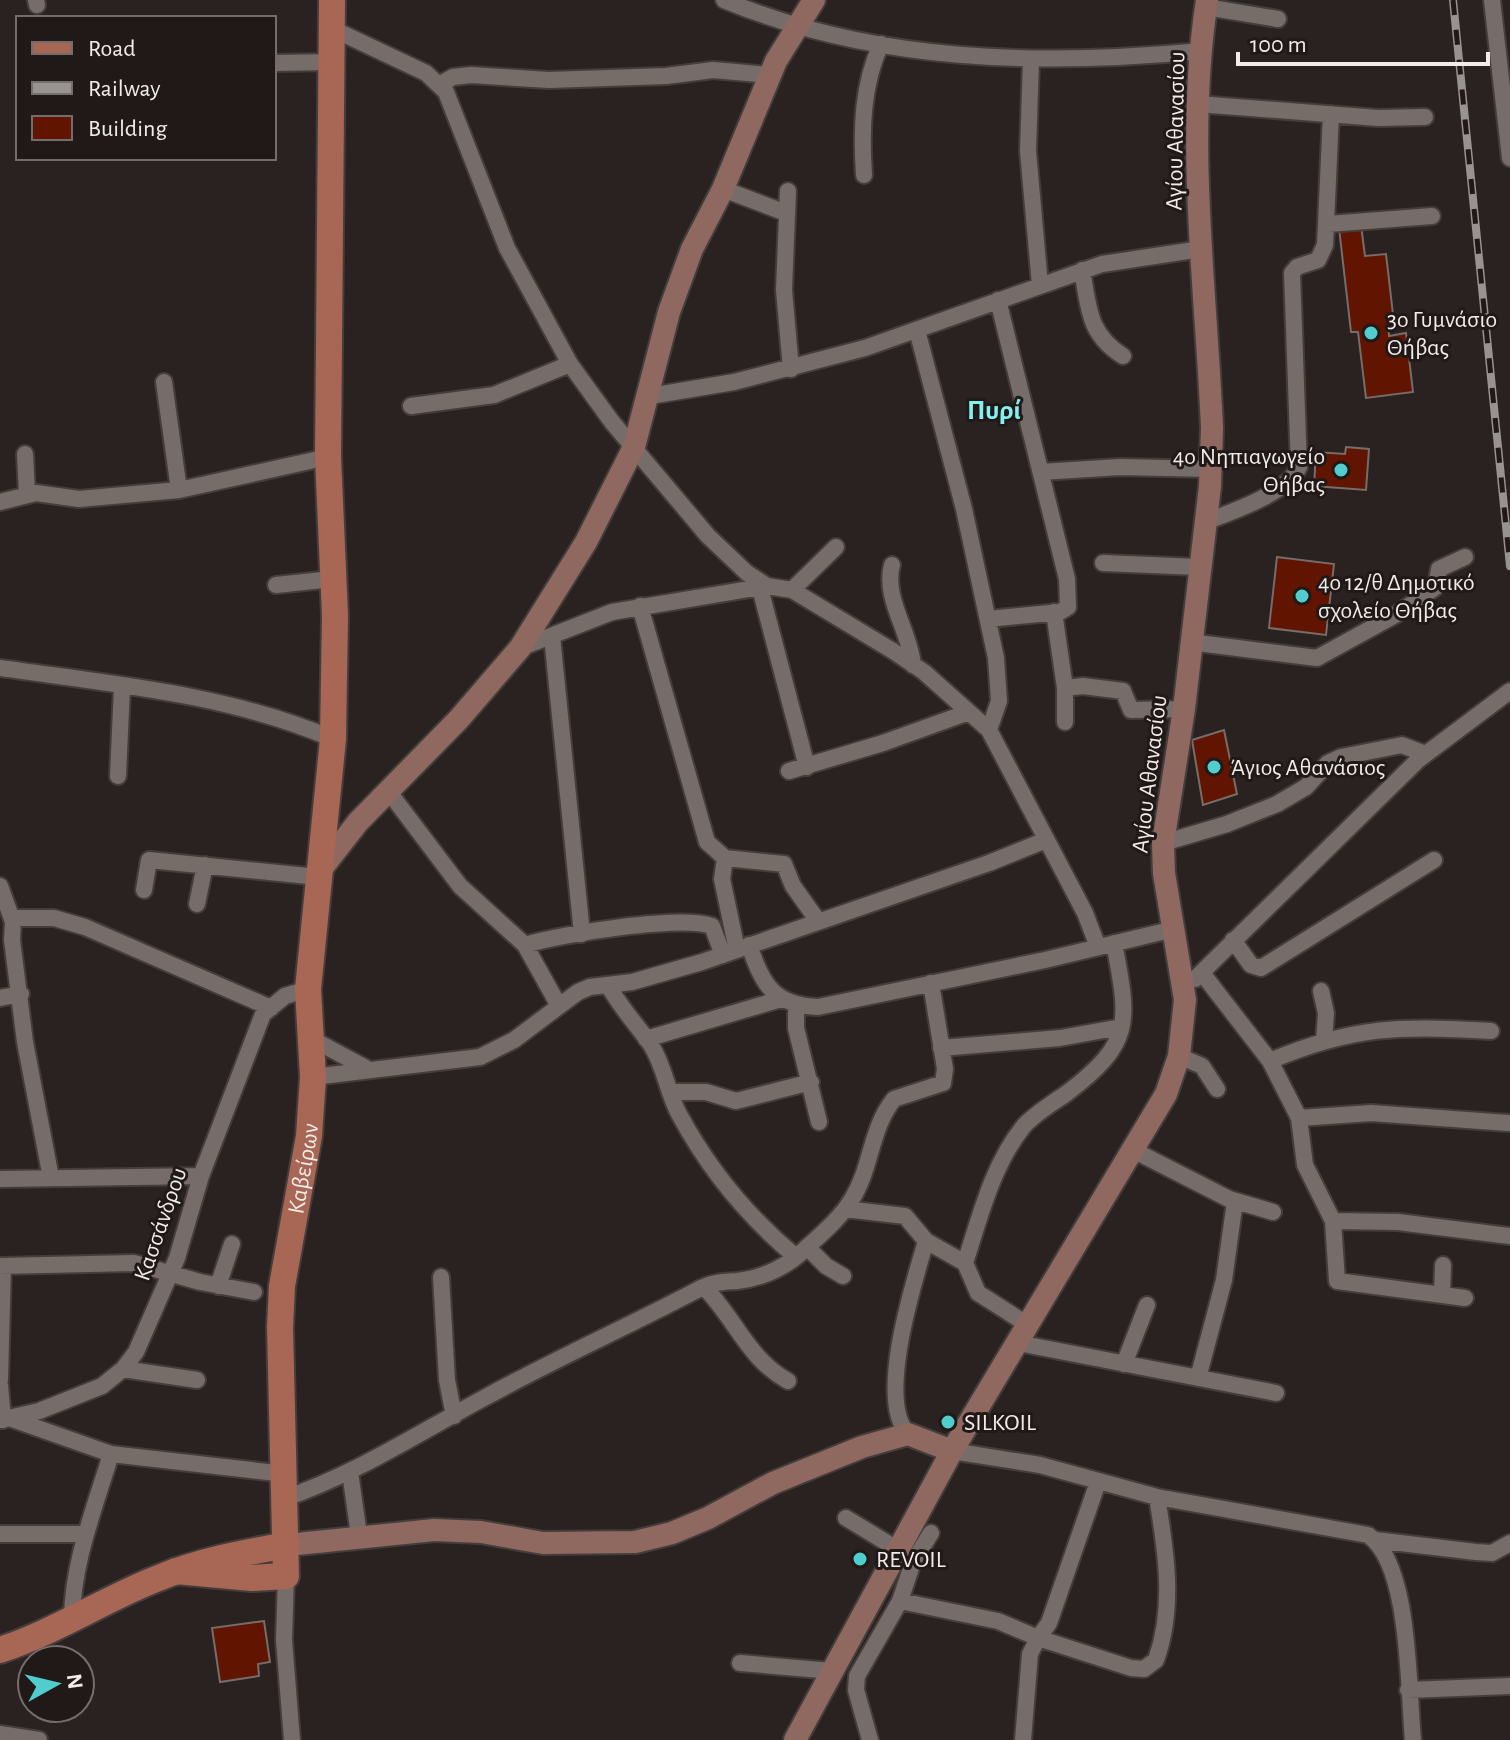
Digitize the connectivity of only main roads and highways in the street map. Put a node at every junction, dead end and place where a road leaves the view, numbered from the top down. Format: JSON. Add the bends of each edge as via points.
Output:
{"nodes":[{"id":1,"x":332,"y":0,"type":"edge"},
{"id":2,"x":814,"y":0,"type":"edge"},
{"id":3,"x":1207,"y":4,"type":"edge"},
{"id":4,"x":317,"y":883,"type":"junction"},
{"id":5,"x":952,"y":1451,"type":"junction"},
{"id":6,"x":287,"y":1545,"type":"junction"},
{"id":7,"x":176,"y":1571,"type":"junction"},
{"id":8,"x":0,"y":1650,"type":"edge"},
{"id":9,"x":795,"y":1740,"type":"edge"}],
"edges":[{"from":1,"to":4,"type":"main road","name":"Καβείρων","via":[[328,457],[333,739]]},
{"from":2,"to":4,"type":"main road","via":[[770,75],[692,249],[669,312],[634,447],[586,542],[520,648],[358,822]]},
{"from":3,"to":5,"type":"main road","name":"Αγίου Αθανασίου","via":[[1198,104],[1211,469],[1163,843],[1174,929],[1193,980],[1166,1094]]},
{"from":4,"to":6,"type":"main road","name":"Καβείρων","via":[[308,989],[313,1077],[303,1183],[282,1286]]},
{"from":5,"to":6,"type":"main road","via":[[908,1434],[815,1465],[708,1518],[635,1542],[543,1543],[460,1530]]},
{"from":5,"to":9,"type":"main road","name":"Αγίου Αθανασίου"},
{"from":6,"to":7,"type":"main road"},
{"from":6,"to":7,"type":"main road","name":"Καβείρων","via":[[286,1576]]},
{"from":7,"to":8,"type":"main road"}]}
